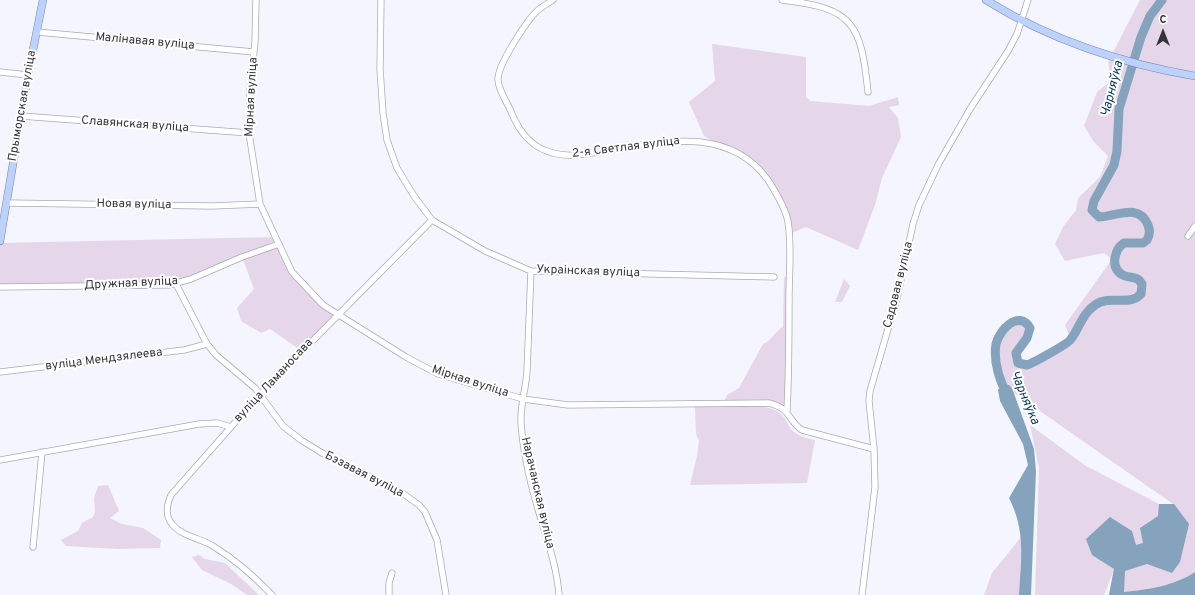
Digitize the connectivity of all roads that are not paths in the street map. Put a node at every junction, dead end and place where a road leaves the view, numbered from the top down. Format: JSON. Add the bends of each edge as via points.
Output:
{"nodes":[{"id":1,"x":44,"y":0,"type":"edge"},
{"id":2,"x":256,"y":0,"type":"edge"},
{"id":3,"x":381,"y":0,"type":"edge"},
{"id":4,"x":553,"y":0,"type":"edge"},
{"id":5,"x":782,"y":0,"type":"edge"},
{"id":6,"x":986,"y":0,"type":"edge"},
{"id":7,"x":1028,"y":0,"type":"edge"},
{"id":8,"x":1020,"y":21,"type":"junction"},
{"id":9,"x":37,"y":32,"type":"junction"},
{"id":10,"x":254,"y":52,"type":"junction"},
{"id":11,"x":0,"y":72,"type":"edge"},
{"id":12,"x":28,"y":75,"type":"junction"},
{"id":13,"x":1195,"y":76,"type":"edge"},
{"id":14,"x":868,"y":92,"type":"dead end"},
{"id":15,"x":21,"y":116,"type":"junction"},
{"id":16,"x":248,"y":134,"type":"junction"},
{"id":17,"x":7,"y":203,"type":"junction"},
{"id":18,"x":260,"y":204,"type":"junction"},
{"id":19,"x":3,"y":212,"type":"edge"},
{"id":20,"x":432,"y":220,"type":"junction"},
{"id":21,"x":1195,"y":226,"type":"edge"},
{"id":22,"x":1188,"y":236,"type":"dead end"},
{"id":23,"x":0,"y":241,"type":"edge"},
{"id":24,"x":279,"y":244,"type":"junction"},
{"id":25,"x":531,"y":270,"type":"junction"},
{"id":26,"x":774,"y":276,"type":"dead end"},
{"id":27,"x":176,"y":284,"type":"junction"},
{"id":28,"x":0,"y":287,"type":"edge"},
{"id":29,"x":338,"y":314,"type":"junction"},
{"id":30,"x":207,"y":344,"type":"junction"},
{"id":31,"x":0,"y":372,"type":"edge"},
{"id":32,"x":260,"y":394,"type":"junction"},
{"id":33,"x":523,"y":399,"type":"junction"},
{"id":34,"x":787,"y":411,"type":"junction"},
{"id":35,"x":231,"y":427,"type":"junction"},
{"id":36,"x":874,"y":450,"type":"junction"},
{"id":37,"x":42,"y":452,"type":"junction"},
{"id":38,"x":0,"y":460,"type":"edge"},
{"id":39,"x":33,"y":547,"type":"dead end"},
{"id":40,"x":392,"y":573,"type":"dead end"},
{"id":41,"x":272,"y":595,"type":"edge"},
{"id":42,"x":389,"y":595,"type":"edge"},
{"id":43,"x":446,"y":595,"type":"edge"},
{"id":44,"x":559,"y":595,"type":"edge"},
{"id":45,"x":862,"y":595,"type":"edge"}],
"edges":[{"from":1,"to":9,"type":"main road","name":"Прыморская вуліца"},
{"from":2,"to":10,"type":"street","name":"Мірная вуліца"},
{"from":3,"to":20,"type":"street","name":"Украінская вуліца","via":[[380,69],[382,113],[387,140],[397,168]]},
{"from":4,"to":34,"type":"street","name":"2-я Светлая вуліца","via":[[537,11],[526,25],[501,67],[498,80],[517,125],[538,148],[561,155],[585,154],[663,142],[696,141],[717,144],[737,153],[767,180],[788,221]]},
{"from":5,"to":14,"type":"street","via":[[827,8],[838,12],[848,22],[862,46]]},
{"from":6,"to":8,"type":"main road"},
{"from":7,"to":8,"type":"street","name":"Садовая вуліца"},
{"from":8,"to":13,"type":"main road","via":[[1111,55]]},
{"from":8,"to":36,"type":"street","name":"Садовая вуліца","via":[[1017,34],[1008,51],[947,150],[919,205],[898,298],[870,391]]},
{"from":9,"to":10,"type":"street","name":"Малінавая вуліца"},
{"from":9,"to":12,"type":"main road","name":"Прыморская вуліца"},
{"from":10,"to":16,"type":"street","name":"Мірная вуліца"},
{"from":11,"to":12,"type":"street"},
{"from":12,"to":15,"type":"main road","name":"Прыморская вуліца"},
{"from":15,"to":16,"type":"street","name":"Славянская вуліца"},
{"from":15,"to":17,"type":"main road","name":"Прыморская вуліца"},
{"from":16,"to":18,"type":"street","name":"Мірная вуліца"},
{"from":17,"to":18,"type":"street","name":"Новая вуліца","via":[[212,206]]},
{"from":17,"to":19,"type":"main road","name":"Прыморская вуліца"},
{"from":18,"to":24,"type":"street","name":"Мірная вуліца"},
{"from":19,"to":23,"type":"main road","name":"Прыморская вуліца"},
{"from":20,"to":25,"type":"street","name":"Украінская вуліца","via":[[485,251]]},
{"from":20,"to":29,"type":"street","name":"вуліца Ламаносава"},
{"from":21,"to":22,"type":"street"},
{"from":24,"to":27,"type":"street","name":"Дружная вуліца"},
{"from":24,"to":29,"type":"street","name":"Мірная вуліца","via":[[292,272],[323,305]]},
{"from":25,"to":26,"type":"street","name":"Украінская вуліца"},
{"from":25,"to":33,"type":"street","name":"Нарачанская вуліца","via":[[527,378]]},
{"from":27,"to":28,"type":"street","name":"Дружная вуліца"},
{"from":27,"to":30,"type":"street","name":"Бэзавая вуліца"},
{"from":29,"to":32,"type":"street","name":"вуліца Ламаносава"},
{"from":29,"to":33,"type":"street","name":"Мірная вуліца","via":[[438,374]]},
{"from":30,"to":31,"type":"street","name":"вуліца Мендзялеева","via":[[184,350]]},
{"from":30,"to":32,"type":"street","name":"Бэзавая вуліца"},
{"from":32,"to":35,"type":"street","name":"вуліца Ламаносава"},
{"from":32,"to":43,"type":"street","name":"Бэзавая вуліца","via":[[276,418],[301,440],[333,459],[401,492],[419,505],[434,530]]},
{"from":33,"to":34,"type":"street","name":"Мірная вуліца","via":[[568,405],[757,403],[777,405]]},
{"from":33,"to":44,"type":"street","name":"Нарачанская вуліца","via":[[520,411],[521,425]]},
{"from":34,"to":36,"type":"street","via":[[802,430]]},
{"from":35,"to":37,"type":"street","name":"вуліца Ламаносава","via":[[222,424],[199,424]]},
{"from":35,"to":41,"type":"street","via":[[171,495],[167,514],[172,525],[222,552]]},
{"from":36,"to":45,"type":"street","name":"Садовая вуліца","via":[[875,487]]},
{"from":37,"to":38,"type":"street","name":"вуліца Ламаносава"},
{"from":37,"to":39,"type":"street"},
{"from":40,"to":42,"type":"street"}]}
